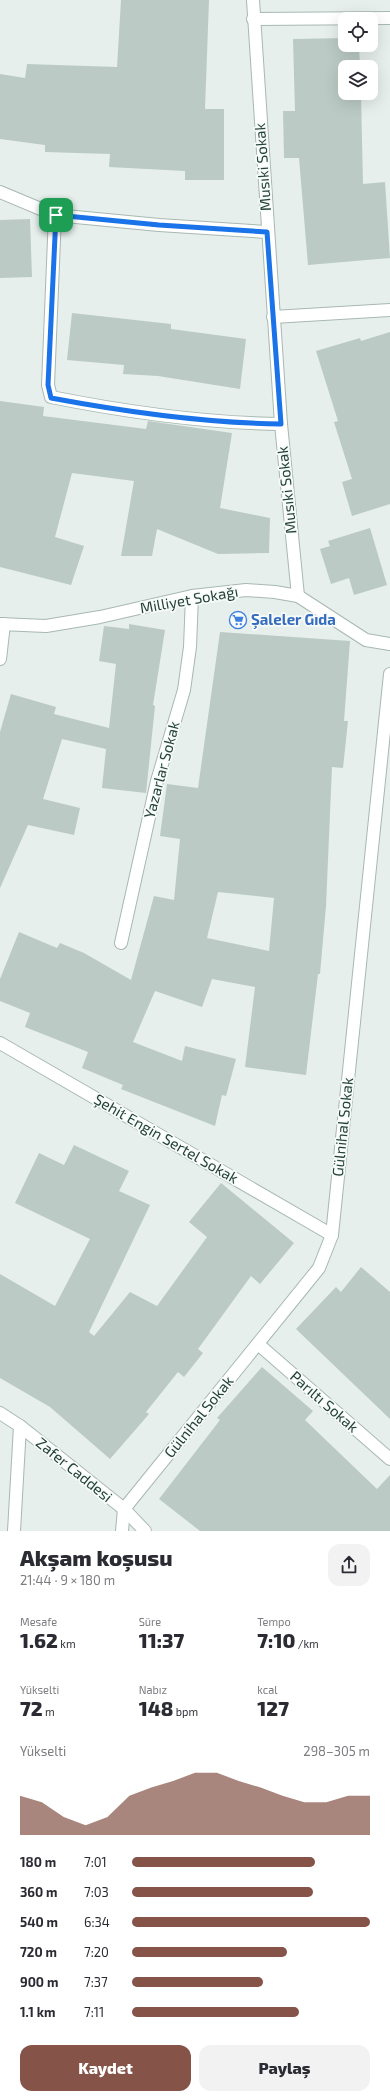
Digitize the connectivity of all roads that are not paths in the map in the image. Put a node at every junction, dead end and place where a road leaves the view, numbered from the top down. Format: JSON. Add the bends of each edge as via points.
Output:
{"nodes":[{"id":1,"x":253,"y":0,"type":"edge"},
{"id":2,"x":390,"y":18,"type":"edge"},
{"id":3,"x":254,"y":19,"type":"junction"},
{"id":4,"x":0,"y":192,"type":"edge"},
{"id":5,"x":56,"y":215,"type":"junction"},
{"id":6,"x":267,"y":232,"type":"junction"},
{"id":7,"x":390,"y":310,"type":"edge"},
{"id":8,"x":273,"y":318,"type":"junction"},
{"id":9,"x":281,"y":424,"type":"junction"},
{"id":10,"x":192,"y":596,"type":"junction"},
{"id":11,"x":298,"y":596,"type":"junction"},
{"id":12,"x":2,"y":624,"type":"edge"},
{"id":13,"x":390,"y":644,"type":"edge"},
{"id":14,"x":0,"y":658,"type":"edge"},
{"id":15,"x":390,"y":674,"type":"edge"},
{"id":16,"x":121,"y":943,"type":"dead end"},
{"id":17,"x":0,"y":1043,"type":"edge"},
{"id":18,"x":332,"y":1236,"type":"junction"},
{"id":19,"x":258,"y":1344,"type":"junction"},
{"id":20,"x":0,"y":1413,"type":"edge"},
{"id":21,"x":20,"y":1426,"type":"junction"},
{"id":22,"x":390,"y":1459,"type":"edge"},
{"id":23,"x":124,"y":1509,"type":"junction"},
{"id":24,"x":14,"y":1531,"type":"edge"},
{"id":25,"x":122,"y":1531,"type":"edge"},
{"id":26,"x":145,"y":1531,"type":"edge"}],
"edges":[{"from":1,"to":3,"type":"street","name":"Musıki Sokak"},
{"from":2,"to":3,"type":"street"},
{"from":3,"to":6,"type":"street","name":"Musıki Sokak"},
{"from":4,"to":5,"type":"street"},
{"from":5,"to":6,"type":"street"},
{"from":5,"to":9,"type":"street","via":[[48,385],[51,398],[164,415]]},
{"from":6,"to":8,"type":"street","name":"Musıki Sokak"},
{"from":7,"to":8,"type":"street"},
{"from":8,"to":9,"type":"street","name":"Musıki Sokak"},
{"from":9,"to":11,"type":"street","name":"Musıki Sokak"},
{"from":10,"to":11,"type":"street","name":"Milliyet Sokağı","via":[[246,590]]},
{"from":10,"to":12,"type":"street","name":"Milliyet Sokağı","via":[[100,617],[46,626]]},
{"from":10,"to":16,"type":"street","name":"Yazarlar Sokak","via":[[190,646],[184,690],[157,781]]},
{"from":11,"to":13,"type":"street","name":"Milliyet Sokağı","via":[[366,640]]},
{"from":12,"to":14,"type":"street"},
{"from":15,"to":18,"type":"street","name":"Gülnihal Sokak"},
{"from":17,"to":18,"type":"street","name":"Şehit Engin Sertel Sokak"},
{"from":18,"to":19,"type":"street","name":"Gülnihal Sokak","via":[[319,1268]]},
{"from":19,"to":22,"type":"street","name":"Parıltı Sokak"},
{"from":19,"to":23,"type":"street","name":"Gülnihal Sokak"},
{"from":20,"to":21,"type":"street","name":"Zafer Caddesi"},
{"from":21,"to":23,"type":"street","name":"Zafer Caddesi"},
{"from":21,"to":24,"type":"street"},
{"from":23,"to":25,"type":"street"},
{"from":23,"to":26,"type":"street","name":"Zafer Caddesi"}]}
